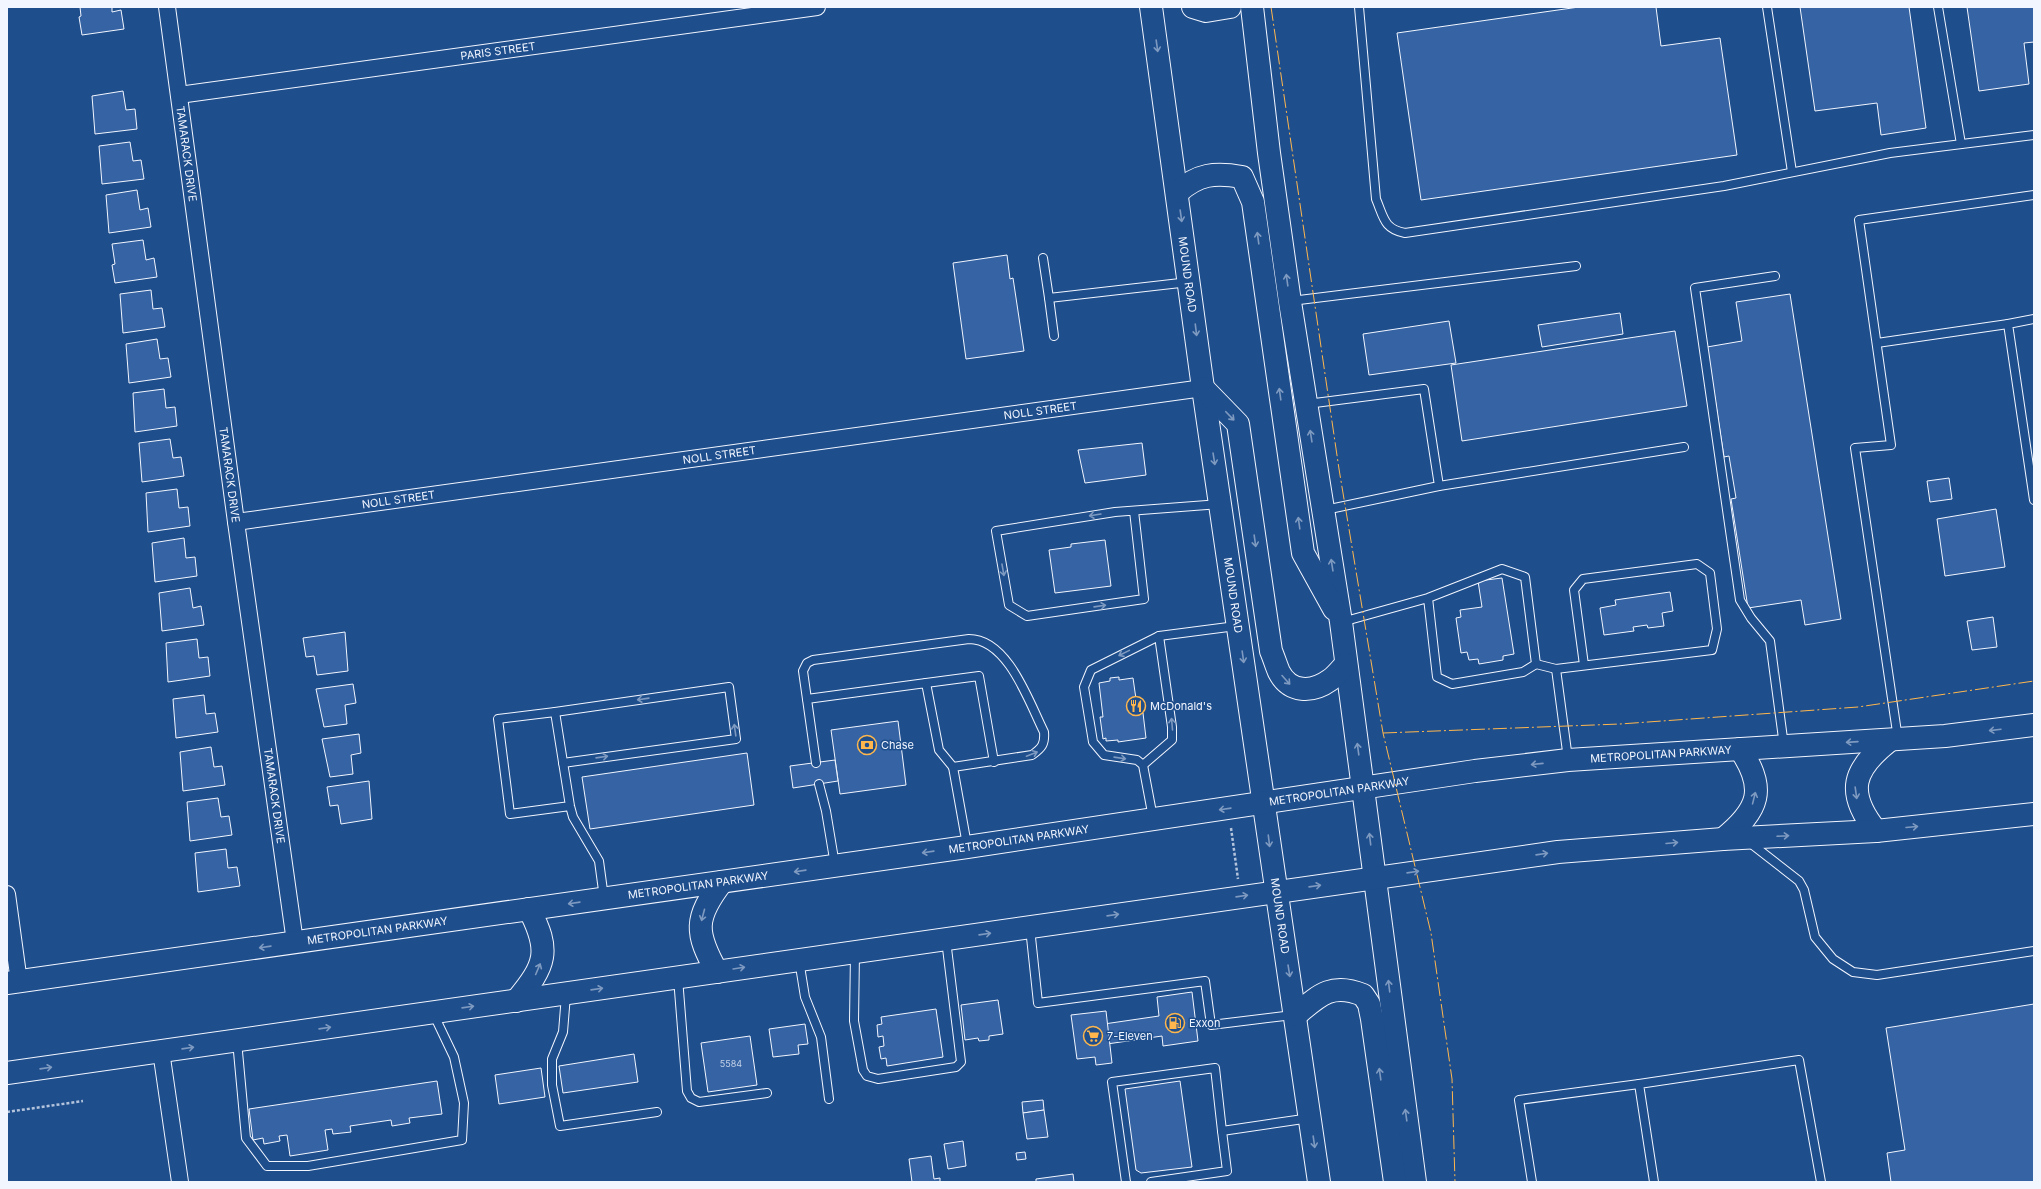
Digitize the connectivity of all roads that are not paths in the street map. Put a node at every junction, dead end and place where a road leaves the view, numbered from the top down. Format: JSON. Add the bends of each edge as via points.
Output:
{"nodes":[{"id":1,"x":167,"y":7,"type":"edge"},
{"id":2,"x":818,"y":7,"type":"edge"},
{"id":3,"x":1151,"y":7,"type":"edge"},
{"id":4,"x":1193,"y":7,"type":"edge"},
{"id":5,"x":1230,"y":7,"type":"edge"},
{"id":6,"x":1252,"y":7,"type":"edge"},
{"id":7,"x":1359,"y":7,"type":"edge"},
{"id":8,"x":1767,"y":7,"type":"edge"},
{"id":9,"x":1938,"y":7,"type":"edge"},
{"id":10,"x":179,"y":95,"type":"junction"},
{"id":11,"x":2034,"y":135,"type":"edge"},
{"id":12,"x":1961,"y":144,"type":"junction"},
{"id":13,"x":1792,"y":172,"type":"junction"},
{"id":14,"x":1178,"y":192,"type":"junction"},
{"id":15,"x":2034,"y":195,"type":"edge"},
{"id":16,"x":1043,"y":258,"type":"dead end"},
{"id":17,"x":1576,"y":266,"type":"dead end"},
{"id":18,"x":1775,"y":276,"type":"dead end"},
{"id":19,"x":1190,"y":282,"type":"junction"},
{"id":20,"x":1049,"y":298,"type":"junction"},
{"id":21,"x":1290,"y":302,"type":"junction"},
{"id":22,"x":2034,"y":319,"type":"edge"},
{"id":23,"x":2008,"y":324,"type":"junction"},
{"id":24,"x":1054,"y":336,"type":"dead end"},
{"id":25,"x":1877,"y":343,"type":"junction"},
{"id":26,"x":1203,"y":388,"type":"junction"},
{"id":27,"x":1306,"y":404,"type":"junction"},
{"id":28,"x":1684,"y":447,"type":"dead end"},
{"id":29,"x":1439,"y":486,"type":"junction"},
{"id":30,"x":2034,"y":500,"type":"edge"},
{"id":31,"x":1220,"y":504,"type":"junction"},
{"id":32,"x":1323,"y":510,"type":"junction"},
{"id":33,"x":1134,"y":511,"type":"junction"},
{"id":34,"x":236,"y":522,"type":"junction"},
{"id":35,"x":1428,"y":598,"type":"junction"},
{"id":36,"x":1341,"y":622,"type":"junction"},
{"id":37,"x":1239,"y":626,"type":"junction"},
{"id":38,"x":1159,"y":636,"type":"junction"},
{"id":39,"x":1346,"y":664,"type":"junction"},
{"id":40,"x":1536,"y":664,"type":"junction"},
{"id":41,"x":1584,"y":665,"type":"junction"},
{"id":42,"x":1556,"y":669,"type":"junction"},
{"id":43,"x":926,"y":683,"type":"junction"},
{"id":44,"x":807,"y":699,"type":"junction"},
{"id":45,"x":555,"y":712,"type":"junction"},
{"id":46,"x":2034,"y":725,"type":"edge"},
{"id":47,"x":1894,"y":740,"type":"junction"},
{"id":48,"x":1784,"y":747,"type":"junction"},
{"id":49,"x":1740,"y":749,"type":"junction"},
{"id":50,"x":1568,"y":760,"type":"junction"},
{"id":51,"x":994,"y":762,"type":"junction"},
{"id":52,"x":563,"y":763,"type":"junction"},
{"id":53,"x":816,"y":763,"type":"dead end"},
{"id":54,"x":1143,"y":765,"type":"junction"},
{"id":55,"x":953,"y":767,"type":"junction"},
{"id":56,"x":819,"y":784,"type":"dead end"},
{"id":57,"x":1363,"y":787,"type":"junction"},
{"id":58,"x":1264,"y":803,"type":"junction"},
{"id":59,"x":570,"y":806,"type":"junction"},
{"id":60,"x":2034,"y":814,"type":"edge"},
{"id":61,"x":1153,"y":819,"type":"junction"},
{"id":62,"x":1876,"y":831,"type":"junction"},
{"id":63,"x":1733,"y":839,"type":"junction"},
{"id":64,"x":967,"y":847,"type":"junction"},
{"id":65,"x":835,"y":866,"type":"junction"},
{"id":66,"x":1375,"y":878,"type":"junction"},
{"id":67,"x":722,"y":882,"type":"junction"},
{"id":68,"x":1276,"y":892,"type":"junction"},
{"id":69,"x":7,"y":894,"type":"edge"},
{"id":70,"x":605,"y":898,"type":"junction"},
{"id":71,"x":529,"y":909,"type":"junction"},
{"id":72,"x":1030,"y":928,"type":"junction"},
{"id":73,"x":946,"y":940,"type":"junction"},
{"id":74,"x":296,"y":942,"type":"junction"},
{"id":75,"x":2034,"y":951,"type":"edge"},
{"id":76,"x":855,"y":952,"type":"junction"},
{"id":77,"x":799,"y":960,"type":"junction"},
{"id":78,"x":718,"y":972,"type":"junction"},
{"id":79,"x":678,"y":977,"type":"junction"},
{"id":80,"x":13,"y":982,"type":"edge"},
{"id":81,"x":566,"y":994,"type":"junction"},
{"id":82,"x":516,"y":1000,"type":"junction"},
{"id":83,"x":433,"y":1012,"type":"junction"},
{"id":84,"x":1296,"y":1015,"type":"junction"},
{"id":85,"x":237,"y":1041,"type":"junction"},
{"id":86,"x":161,"y":1051,"type":"junction"},
{"id":87,"x":7,"y":1073,"type":"edge"},
{"id":88,"x":1639,"y":1084,"type":"junction"},
{"id":89,"x":767,"y":1093,"type":"dead end"},
{"id":90,"x":829,"y":1099,"type":"dead end"},
{"id":91,"x":656,"y":1112,"type":"dead end"},
{"id":92,"x":1310,"y":1118,"type":"junction"},
{"id":93,"x":1222,"y":1131,"type":"junction"},
{"id":94,"x":180,"y":1182,"type":"edge"},
{"id":95,"x":1126,"y":1182,"type":"edge"},
{"id":96,"x":1151,"y":1182,"type":"edge"},
{"id":97,"x":1320,"y":1182,"type":"edge"},
{"id":98,"x":1395,"y":1182,"type":"edge"},
{"id":99,"x":1415,"y":1182,"type":"edge"},
{"id":100,"x":1532,"y":1182,"type":"edge"},
{"id":101,"x":1654,"y":1182,"type":"edge"},
{"id":102,"x":1821,"y":1182,"type":"edge"}],
"edges":[{"from":1,"to":10,"type":"street","name":"TAMARACK DRIVE"},
{"from":2,"to":10,"type":"street","name":"PARIS STREET"},
{"from":3,"to":14,"type":"main road","name":"MOUND ROAD","one_way":true},
{"from":4,"to":5,"type":"main road","via":[[1206,11]]},
{"from":21,"to":6,"type":"main road","one_way":true},
{"from":7,"to":13,"type":"lane","via":[[1376,199],[1385,222],[1393,231],[1419,232],[1724,186]]},
{"from":8,"to":13,"type":"lane"},
{"from":9,"to":12,"type":"lane"},
{"from":10,"to":34,"type":"street","name":"TAMARACK DRIVE"},
{"from":11,"to":12,"type":"lane"},
{"from":12,"to":13,"type":"lane","via":[[1890,153]]},
{"from":14,"to":19,"type":"main road","name":"MOUND ROAD","one_way":true},
{"from":36,"to":14,"type":"main road","one_way":true,"via":[[1303,553],[1253,202],[1242,177],[1216,174],[1189,181]]},
{"from":15,"to":25,"type":"lane","via":[[1860,220]]},
{"from":16,"to":20,"type":"lane"},
{"from":17,"to":21,"type":"lane"},
{"from":18,"to":48,"type":"lane","via":[[1695,288],[1740,600],[1750,618],[1770,641]]},
{"from":19,"to":20,"type":"lane"},
{"from":19,"to":26,"type":"main road","name":"MOUND ROAD","one_way":true},
{"from":20,"to":24,"type":"lane"},
{"from":21,"to":27,"type":"main road"},
{"from":22,"to":23,"type":"lane"},
{"from":23,"to":25,"type":"lane"},
{"from":23,"to":30,"type":"lane"},
{"from":25,"to":47,"type":"lane","via":[[1892,445],[1855,448]]},
{"from":26,"to":31,"type":"main road","name":"MOUND ROAD","one_way":true},
{"from":26,"to":34,"type":"street","name":"NOLL STREET"},
{"from":26,"to":39,"type":"main road","one_way":true,"via":[[1238,424],[1271,651],[1279,673],[1292,687],[1303,690],[1315,688],[1331,680]]},
{"from":27,"to":29,"type":"lane","via":[[1424,389]]},
{"from":32,"to":27,"type":"main road","one_way":true},
{"from":28,"to":29,"type":"lane"},
{"from":29,"to":32,"type":"lane"},
{"from":31,"to":33,"type":"lane"},
{"from":31,"to":37,"type":"main road","name":"MOUND ROAD"},
{"from":36,"to":32,"type":"main road","one_way":true},
{"from":33,"to":33,"type":"lane","one_way":true,"via":[[996,532],[1008,605],[1027,616],[1144,599]]},
{"from":34,"to":74,"type":"street","name":"TAMARACK DRIVE"},
{"from":35,"to":36,"type":"lane"},
{"from":35,"to":40,"type":"lane","via":[[1437,677],[1452,684],[1523,672]]},
{"from":35,"to":40,"type":"lane","via":[[1502,569],[1525,577]]},
{"from":36,"to":39,"type":"main road"},
{"from":37,"to":38,"type":"lane"},
{"from":37,"to":58,"type":"main road","name":"MOUND ROAD","one_way":true},
{"from":54,"to":38,"type":"lane","one_way":true,"via":[[1172,740]]},
{"from":38,"to":54,"type":"lane","one_way":true,"via":[[1091,670],[1084,687],[1093,742],[1104,755],[1137,760]]},
{"from":57,"to":39,"type":"main road","one_way":true},
{"from":40,"to":42,"type":"lane"},
{"from":41,"to":41,"type":"lane","via":[[1712,650],[1718,629],[1710,573],[1697,564],[1583,579],[1574,590]]},
{"from":41,"to":42,"type":"lane"},
{"from":42,"to":50,"type":"lane"},
{"from":43,"to":44,"type":"lane"},
{"from":43,"to":51,"type":"lane","via":[[979,676]]},
{"from":43,"to":55,"type":"lane","via":[[938,750]]},
{"from":51,"to":44,"type":"lane","one_way":true,"via":[[1032,755],[1041,749],[1045,741],[1044,732],[1014,672],[997,650],[978,639],[814,660],[807,663],[803,671]]},
{"from":44,"to":53,"type":"lane"},
{"from":45,"to":52,"type":"lane"},
{"from":52,"to":45,"type":"lane","one_way":true,"via":[[736,738],[729,687]]},
{"from":45,"to":59,"type":"lane","via":[[498,719],[510,814]]},
{"from":46,"to":47,"type":"main road","name":"METROPOLITAN PARKWAY","one_way":true},
{"from":47,"to":48,"type":"main road","name":"METROPOLITAN PARKWAY","one_way":true},
{"from":47,"to":62,"type":"main road","one_way":true,"via":[[1874,752],[1865,762],[1855,786],[1860,808]]},
{"from":48,"to":49,"type":"main road","name":"METROPOLITAN PARKWAY"},
{"from":49,"to":50,"type":"main road","name":"METROPOLITAN PARKWAY"},
{"from":63,"to":49,"type":"main road","one_way":true,"via":[[1747,816],[1756,793],[1754,772]]},
{"from":50,"to":57,"type":"main road","name":"METROPOLITAN PARKWAY","one_way":true},
{"from":51,"to":55,"type":"lane"},
{"from":52,"to":59,"type":"lane"},
{"from":54,"to":61,"type":"lane"},
{"from":55,"to":64,"type":"lane"},
{"from":56,"to":65,"type":"lane"},
{"from":57,"to":58,"type":"main road","name":"METROPOLITAN PARKWAY"},
{"from":66,"to":57,"type":"main road","one_way":true},
{"from":58,"to":61,"type":"main road","name":"METROPOLITAN PARKWAY","one_way":true},
{"from":58,"to":68,"type":"main road","name":"MOUND ROAD","one_way":true},
{"from":59,"to":70,"type":"lane","via":[[573,817],[599,861]]},
{"from":62,"to":60,"type":"main road","one_way":true},
{"from":61,"to":64,"type":"main road","name":"METROPOLITAN PARKWAY"},
{"from":63,"to":62,"type":"main road","one_way":true},
{"from":66,"to":63,"type":"main road","one_way":true,"via":[[1558,852]]},
{"from":63,"to":75,"type":"lane","via":[[1799,881],[1804,890],[1815,937],[1833,959],[1853,972],[1877,975]]},
{"from":64,"to":65,"type":"main road","name":"METROPOLITAN PARKWAY","one_way":true},
{"from":65,"to":67,"type":"main road","name":"METROPOLITAN PARKWAY","one_way":true},
{"from":68,"to":66,"type":"main road","one_way":true},
{"from":99,"to":66,"type":"main road","one_way":true},
{"from":67,"to":70,"type":"main road","name":"METROPOLITAN PARKWAY"},
{"from":67,"to":78,"type":"main road","one_way":true,"via":[[709,898],[700,928],[702,942]]},
{"from":72,"to":68,"type":"main road","one_way":true},
{"from":68,"to":84,"type":"main road","name":"MOUND ROAD","one_way":true},
{"from":69,"to":80,"type":"street"},
{"from":70,"to":71,"type":"main road","name":"METROPOLITAN PARKWAY","one_way":true},
{"from":71,"to":74,"type":"main road","name":"METROPOLITAN PARKWAY"},
{"from":82,"to":71,"type":"main road","one_way":true,"via":[[532,982],[544,954],[541,933]]},
{"from":73,"to":72,"type":"main road","one_way":true},
{"from":72,"to":84,"type":"lane","via":[[1038,1003],[1204,981],[1211,1025]]},
{"from":73,"to":76,"type":"main road"},
{"from":73,"to":76,"type":"lane","via":[[961,1062],[956,1067],[878,1079],[866,1076],[863,1070],[854,1021]]},
{"from":74,"to":80,"type":"main road","name":"METROPOLITAN PARKWAY","one_way":true},
{"from":76,"to":77,"type":"main road"},
{"from":78,"to":77,"type":"main road","one_way":true},
{"from":77,"to":90,"type":"lane","via":[[805,997],[821,1038]]},
{"from":78,"to":79,"type":"main road"},
{"from":81,"to":79,"type":"main road","one_way":true},
{"from":79,"to":89,"type":"lane","via":[[687,1091],[691,1098],[699,1102]]},
{"from":81,"to":82,"type":"main road"},
{"from":81,"to":91,"type":"lane","via":[[563,1032],[552,1059],[552,1085],[560,1126]]},
{"from":83,"to":82,"type":"main road","one_way":true},
{"from":85,"to":83,"type":"main road","one_way":true},
{"from":83,"to":85,"type":"lane","via":[[454,1057],[464,1103],[462,1140],[308,1166],[267,1166],[246,1138]]},
{"from":84,"to":92,"type":"main road","name":"MOUND ROAD"},
{"from":98,"to":84,"type":"main road","one_way":true,"via":[[1372,1019],[1364,995],[1350,989],[1338,989],[1319,995]]},
{"from":86,"to":85,"type":"main road","one_way":true},
{"from":87,"to":86,"type":"main road","one_way":true},
{"from":86,"to":94,"type":"street"},
{"from":88,"to":100,"type":"lane","via":[[1518,1100]]},
{"from":88,"to":101,"type":"lane"},
{"from":88,"to":102,"type":"lane","via":[[1799,1060]]},
{"from":92,"to":93,"type":"lane"},
{"from":92,"to":97,"type":"main road","name":"MOUND ROAD","one_way":true},
{"from":93,"to":95,"type":"lane","via":[[1214,1068],[1112,1082]]},
{"from":93,"to":96,"type":"lane","via":[[1227,1171]]}]}
